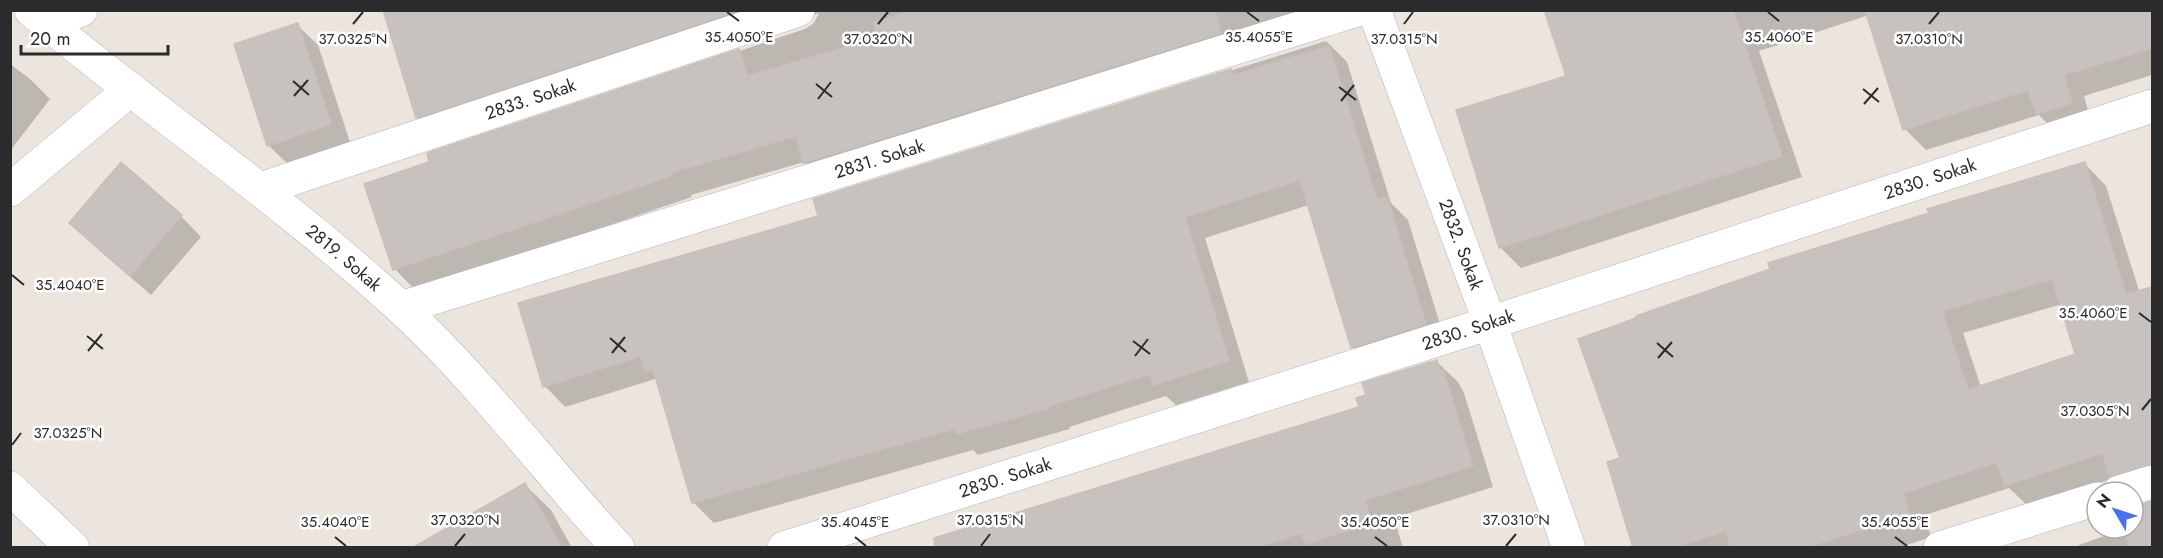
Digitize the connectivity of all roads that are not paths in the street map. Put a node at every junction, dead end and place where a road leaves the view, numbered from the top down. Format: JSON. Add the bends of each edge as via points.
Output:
{"nodes":[{"id":1,"x":81,"y":10,"type":"edge"},
{"id":2,"x":798,"y":10,"type":"edge"},
{"id":3,"x":1357,"y":10,"type":"edge"},
{"id":4,"x":1374,"y":10,"type":"edge"},
{"id":5,"x":38,"y":17,"type":"edge"},
{"id":6,"x":131,"y":89,"type":"junction"},
{"id":7,"x":2152,"y":106,"type":"edge"},
{"id":8,"x":261,"y":189,"type":"junction"},
{"id":9,"x":10,"y":190,"type":"edge"},
{"id":10,"x":401,"y":308,"type":"junction"},
{"id":11,"x":1490,"y":323,"type":"junction"},
{"id":12,"x":10,"y":488,"type":"edge"},
{"id":13,"x":2085,"y":503,"type":"edge"},
{"id":14,"x":73,"y":548,"type":"edge"},
{"id":15,"x":618,"y":548,"type":"edge"},
{"id":16,"x":784,"y":548,"type":"edge"},
{"id":17,"x":1569,"y":548,"type":"edge"},
{"id":18,"x":1940,"y":548,"type":"edge"}],
"edges":[{"from":1,"to":5,"type":"street"},
{"from":2,"to":8,"type":"street","name":"2833. Sokak"},
{"from":3,"to":10,"type":"street","name":"2831. Sokak"},
{"from":4,"to":11,"type":"street","name":"2832. Sokak"},
{"from":5,"to":6,"type":"street","name":"2819. Sokak"},
{"from":6,"to":8,"type":"street","name":"2819. Sokak"},
{"from":6,"to":9,"type":"street"},
{"from":7,"to":11,"type":"street","name":"2830. Sokak"},
{"from":8,"to":10,"type":"street","name":"2819. Sokak"},
{"from":10,"to":15,"type":"street","name":"2819. Sokak","via":[[453,357]]},
{"from":11,"to":16,"type":"street","name":"2830. Sokak"},
{"from":11,"to":17,"type":"street","name":"2832. Sokak"},
{"from":12,"to":14,"type":"street"},
{"from":13,"to":18,"type":"street"}]}
